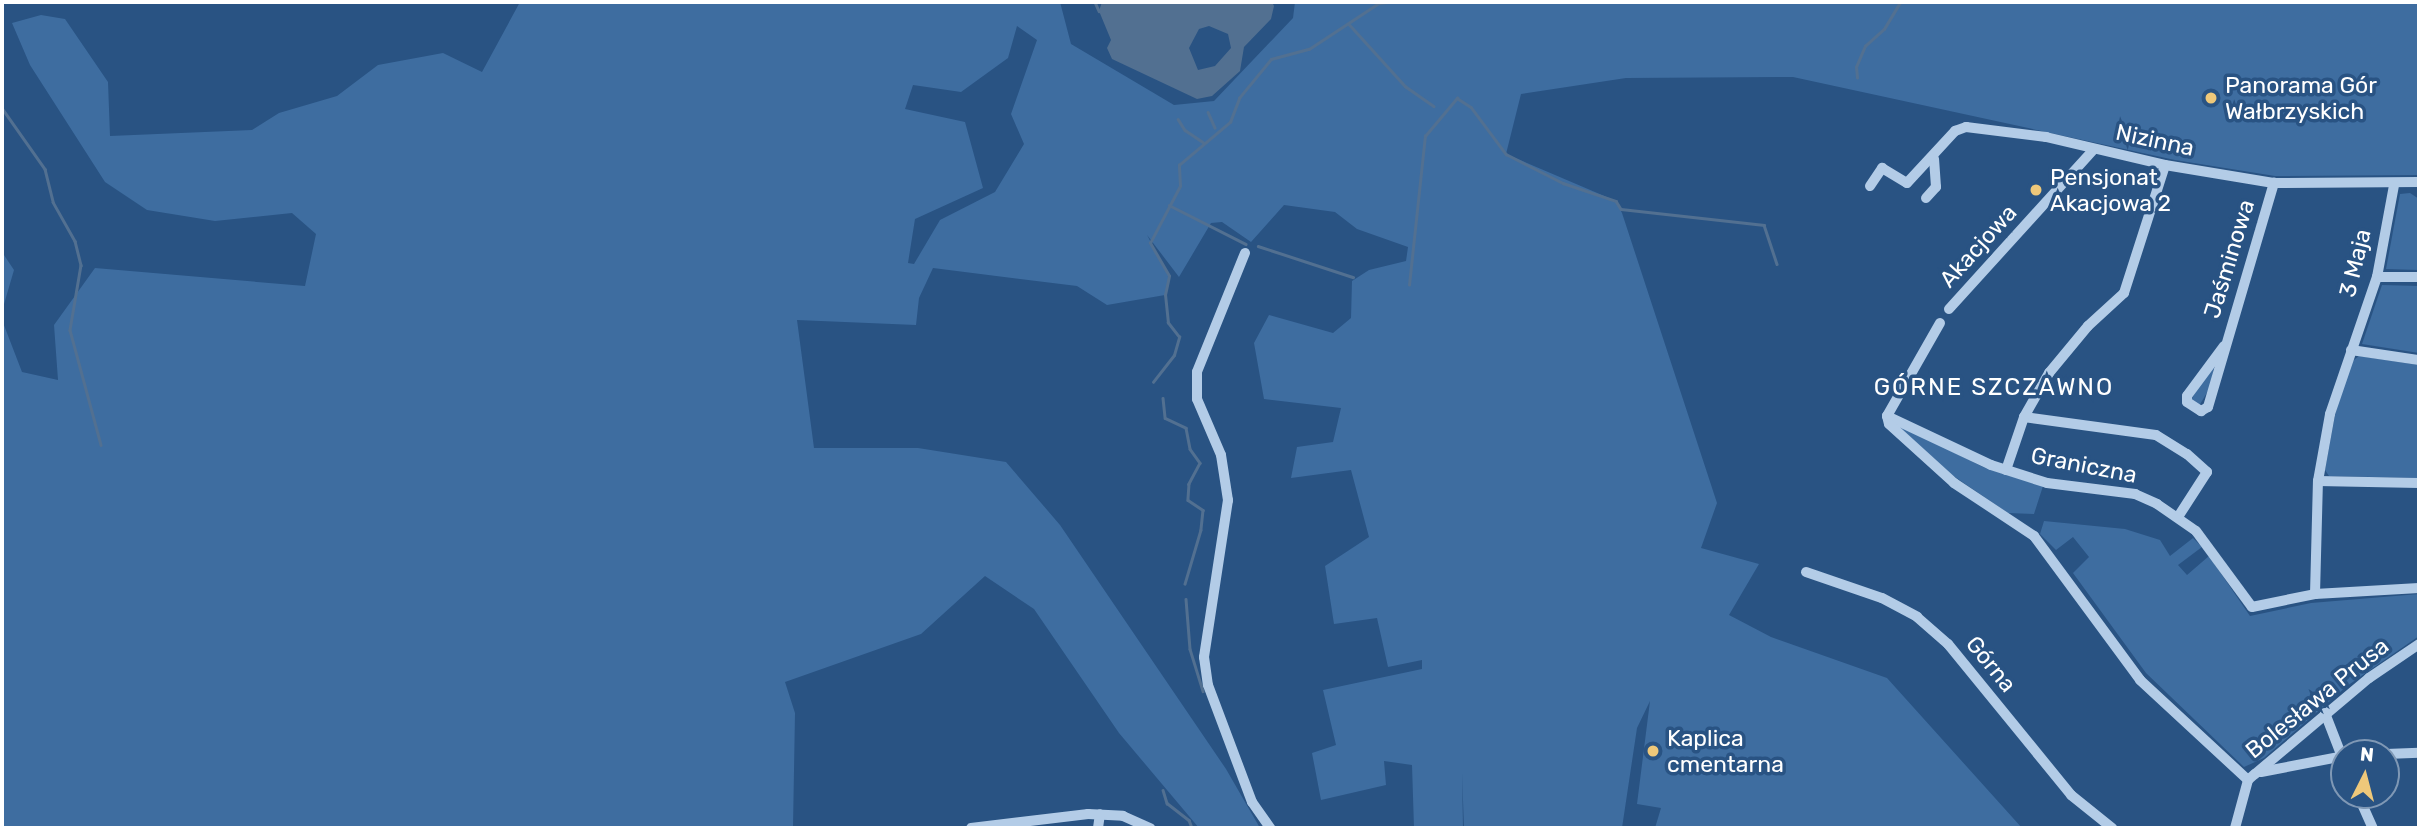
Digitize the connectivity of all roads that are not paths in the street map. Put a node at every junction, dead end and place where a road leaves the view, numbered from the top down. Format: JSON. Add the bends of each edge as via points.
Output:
{"nodes":[{"id":1,"x":2094,"y":149,"type":"junction"},
{"id":2,"x":1934,"y":159,"type":"junction"},
{"id":3,"x":2165,"y":164,"type":"junction"},
{"id":4,"x":2419,"y":182,"type":"edge"},
{"id":5,"x":2274,"y":183,"type":"junction"},
{"id":6,"x":2393,"y":185,"type":"junction"},
{"id":7,"x":1870,"y":186,"type":"dead end"},
{"id":8,"x":1926,"y":198,"type":"dead end"},
{"id":9,"x":1245,"y":253,"type":"dead end"},
{"id":10,"x":2377,"y":277,"type":"junction"},
{"id":11,"x":2419,"y":277,"type":"edge"},
{"id":12,"x":1949,"y":309,"type":"dead end"},
{"id":13,"x":1940,"y":323,"type":"dead end"},
{"id":14,"x":2224,"y":346,"type":"junction"},
{"id":15,"x":2351,"y":350,"type":"junction"},
{"id":16,"x":2419,"y":360,"type":"edge"},
{"id":17,"x":1887,"y":416,"type":"junction"},
{"id":18,"x":2024,"y":417,"type":"junction"},
{"id":19,"x":2006,"y":470,"type":"junction"},
{"id":20,"x":2318,"y":481,"type":"junction"},
{"id":21,"x":2419,"y":483,"type":"edge"},
{"id":22,"x":2178,"y":517,"type":"junction"},
{"id":23,"x":1806,"y":572,"type":"dead end"},
{"id":24,"x":2419,"y":588,"type":"edge"},
{"id":25,"x":2315,"y":594,"type":"junction"},
{"id":26,"x":2419,"y":644,"type":"edge"},
{"id":27,"x":2325,"y":713,"type":"junction"},
{"id":28,"x":2335,"y":739,"type":"edge"},
{"id":29,"x":2419,"y":753,"type":"edge"},
{"id":30,"x":2400,"y":754,"type":"edge"},
{"id":31,"x":2330,"y":760,"type":"edge"},
{"id":32,"x":2261,"y":772,"type":"junction"},
{"id":33,"x":2248,"y":780,"type":"junction"},
{"id":34,"x":2364,"y":809,"type":"edge"},
{"id":35,"x":1100,"y":814,"type":"junction"},
{"id":36,"x":971,"y":828,"type":"edge"},
{"id":37,"x":1098,"y":828,"type":"edge"},
{"id":38,"x":1150,"y":828,"type":"edge"},
{"id":39,"x":1270,"y":828,"type":"edge"},
{"id":40,"x":2112,"y":828,"type":"edge"},
{"id":41,"x":2235,"y":828,"type":"edge"},
{"id":42,"x":2373,"y":828,"type":"edge"}],
"edges":[{"from":1,"to":2,"type":"street","name":"Nizinna","via":[[2046,137],[1966,127],[1955,131]]},
{"from":1,"to":3,"type":"street","name":"Nizinna"},
{"from":1,"to":12,"type":"street","name":"Akacjowa"},
{"from":2,"to":7,"type":"street","name":"Nizinna","via":[[1907,183],[1882,168]]},
{"from":2,"to":8,"type":"street","via":[[1931,170],[1937,182]]},
{"from":3,"to":5,"type":"street","name":"Nizinna"},
{"from":3,"to":18,"type":"street","via":[[2124,293],[2067,350]]},
{"from":4,"to":6,"type":"street","name":"Nizinna"},
{"from":5,"to":6,"type":"street","name":"Nizinna"},
{"from":5,"to":14,"type":"street","name":"Jaśminowa"},
{"from":6,"to":10,"type":"street","name":"3 Maja"},
{"from":9,"to":39,"type":"street","via":[[1197,372],[1197,399],[1221,455],[1228,500],[1204,657],[1208,685],[1252,802]]},
{"from":10,"to":11,"type":"street"},
{"from":10,"to":15,"type":"street","name":"3 Maja"},
{"from":13,"to":17,"type":"street"},
{"from":14,"to":14,"type":"street","name":"Jaśminowa","via":[[2208,407],[2201,411],[2187,402],[2186,396]]},
{"from":15,"to":16,"type":"street"},
{"from":15,"to":20,"type":"street","name":"3 Maja","via":[[2330,414]]},
{"from":17,"to":19,"type":"street","name":"Graniczna"},
{"from":17,"to":33,"type":"street","via":[[1889,424],[1954,483],[2034,536],[2140,680]]},
{"from":18,"to":19,"type":"street"},
{"from":18,"to":22,"type":"street","name":"Graniczna","via":[[2156,435],[2188,454],[2207,472]]},
{"from":19,"to":22,"type":"street","name":"Graniczna","via":[[2047,483],[2135,494]]},
{"from":20,"to":21,"type":"street"},
{"from":20,"to":25,"type":"street","name":"3 Maja"},
{"from":22,"to":25,"type":"street","name":"Graniczna","via":[[2196,531],[2252,607]]},
{"from":23,"to":40,"type":"street","name":"Górna","via":[[1882,598],[1917,617],[1948,644],[2071,795]]},
{"from":24,"to":25,"type":"street","name":"Graniczna"},
{"from":26,"to":27,"type":"street","name":"Bolesława Prusa"},
{"from":27,"to":28,"type":"street"},
{"from":27,"to":32,"type":"street","name":"Bolesława Prusa"},
{"from":29,"to":30,"type":"street"},
{"from":31,"to":32,"type":"street"},
{"from":32,"to":33,"type":"street","name":"Bolesława Prusa"},
{"from":33,"to":41,"type":"street","name":"Bolesława Prusa"},
{"from":34,"to":42,"type":"street"},
{"from":35,"to":36,"type":"street"},
{"from":35,"to":37,"type":"street"},
{"from":35,"to":38,"type":"street","via":[[1123,816]]}]}
